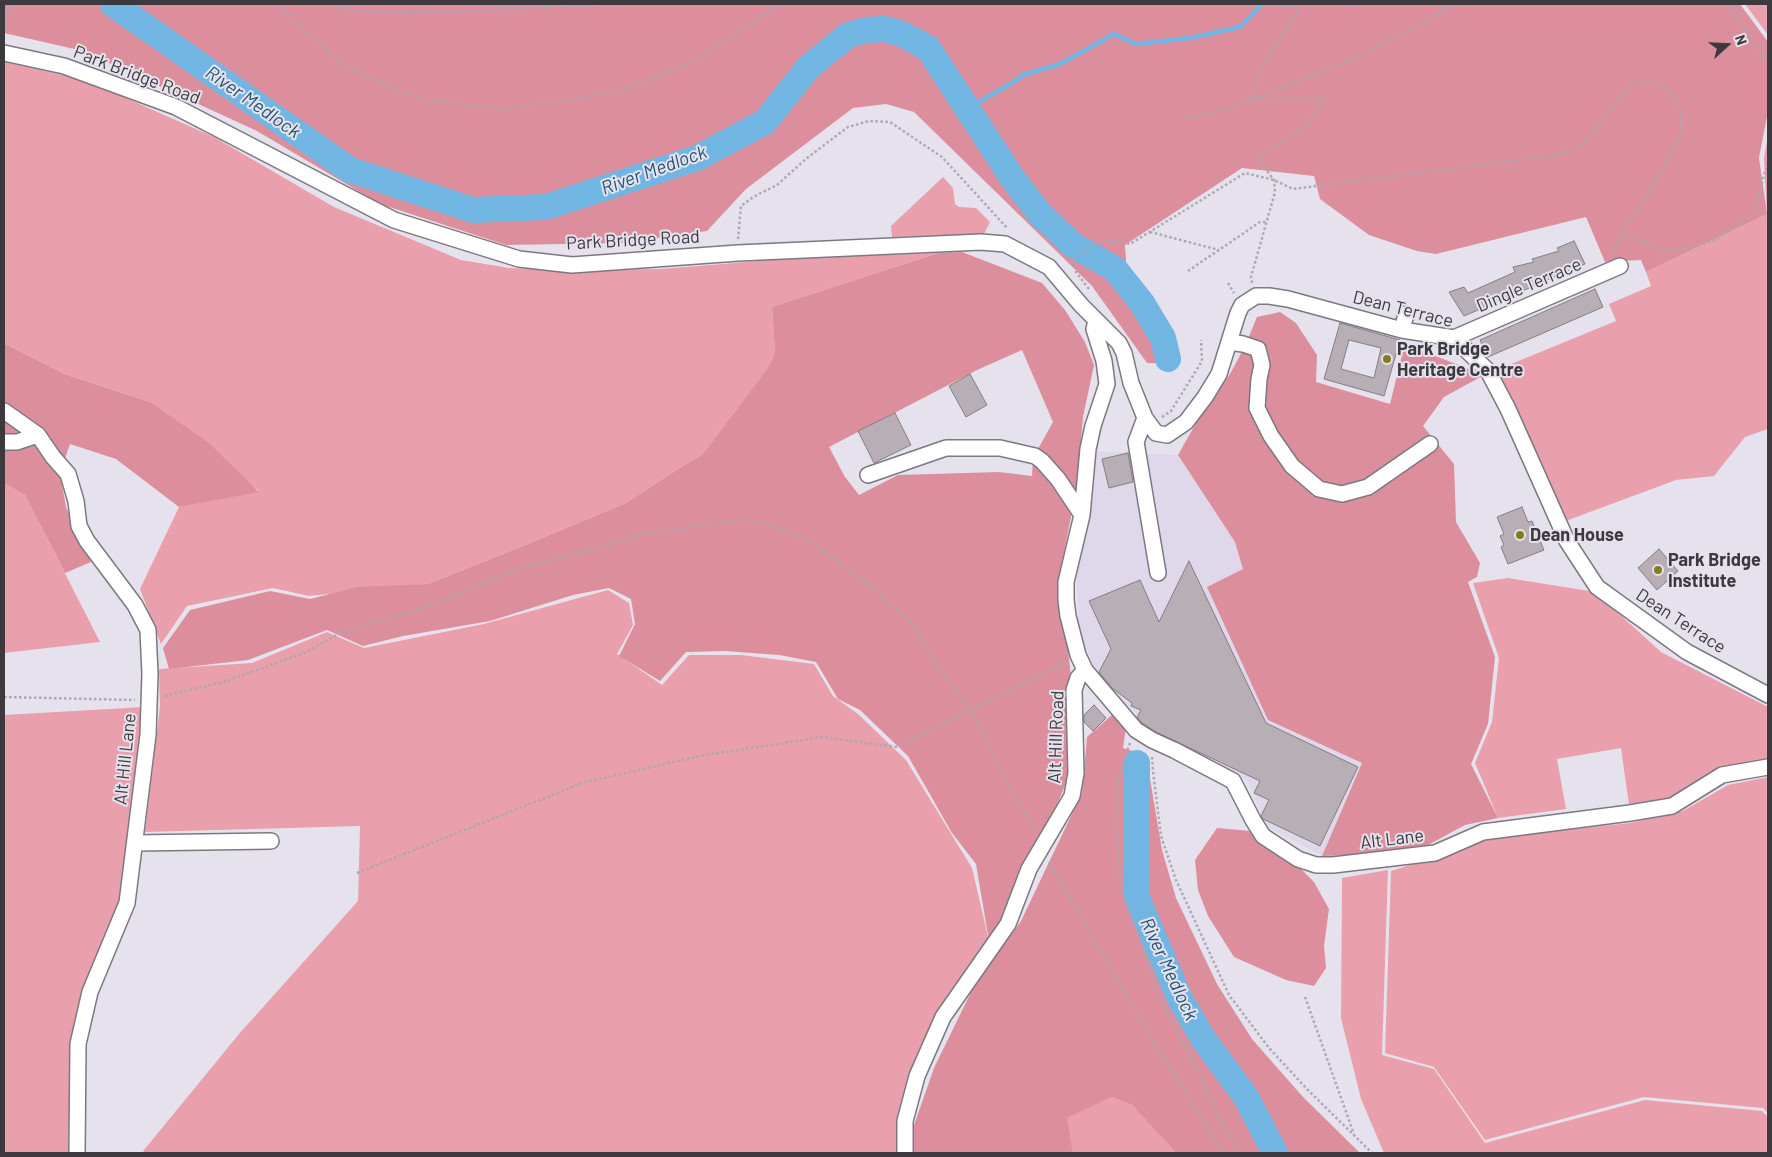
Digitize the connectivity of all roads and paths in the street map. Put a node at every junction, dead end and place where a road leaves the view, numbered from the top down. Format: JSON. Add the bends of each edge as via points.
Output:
{"nodes":[{"id":1,"x":12,"y":4,"type":"edge"},
{"id":2,"x":277,"y":4,"type":"edge"},
{"id":3,"x":336,"y":4,"type":"edge"},
{"id":4,"x":625,"y":4,"type":"edge"},
{"id":5,"x":781,"y":4,"type":"edge"},
{"id":6,"x":1298,"y":4,"type":"edge"},
{"id":7,"x":1446,"y":4,"type":"edge"},
{"id":8,"x":1458,"y":4,"type":"edge"},
{"id":9,"x":1727,"y":4,"type":"edge"},
{"id":10,"x":1438,"y":14,"type":"junction"},
{"id":11,"x":4,"y":30,"type":"edge"},
{"id":12,"x":4,"y":53,"type":"edge"},
{"id":13,"x":1768,"y":62,"type":"edge"},
{"id":14,"x":1254,"y":99,"type":"junction"},
{"id":15,"x":1184,"y":119,"type":"dead end"},
{"id":16,"x":1768,"y":162,"type":"edge"},
{"id":17,"x":1274,"y":180,"type":"junction"},
{"id":18,"x":1267,"y":222,"type":"junction"},
{"id":19,"x":1011,"y":232,"type":"dead end"},
{"id":20,"x":1150,"y":232,"type":"junction"},
{"id":21,"x":1219,"y":250,"type":"junction"},
{"id":22,"x":738,"y":253,"type":"junction"},
{"id":23,"x":1072,"y":259,"type":"dead end"},
{"id":24,"x":1620,"y":266,"type":"dead end"},
{"id":25,"x":1188,"y":272,"type":"dead end"},
{"id":26,"x":1256,"y":296,"type":"junction"},
{"id":27,"x":1406,"y":314,"type":"dead end"},
{"id":28,"x":1096,"y":321,"type":"junction"},
{"id":29,"x":1402,"y":330,"type":"junction"},
{"id":30,"x":1454,"y":338,"type":"junction"},
{"id":31,"x":1201,"y":340,"type":"dead end"},
{"id":32,"x":1228,"y":342,"type":"junction"},
{"id":33,"x":4,"y":411,"type":"edge"},
{"id":34,"x":1145,"y":418,"type":"junction"},
{"id":35,"x":38,"y":435,"type":"junction"},
{"id":36,"x":4,"y":442,"type":"edge"},
{"id":37,"x":1430,"y":444,"type":"dead end"},
{"id":38,"x":868,"y":475,"type":"dead end"},
{"id":39,"x":1082,"y":515,"type":"junction"},
{"id":40,"x":1158,"y":573,"type":"dead end"},
{"id":41,"x":1056,"y":668,"type":"dead end"},
{"id":42,"x":1085,"y":670,"type":"junction"},
{"id":43,"x":1768,"y":695,"type":"edge"},
{"id":44,"x":4,"y":697,"type":"edge"},
{"id":45,"x":149,"y":699,"type":"junction"},
{"id":46,"x":971,"y":709,"type":"junction"},
{"id":47,"x":1136,"y":730,"type":"junction"},
{"id":48,"x":1152,"y":740,"type":"junction"},
{"id":49,"x":1768,"y":767,"type":"edge"},
{"id":50,"x":271,"y":841,"type":"dead end"},
{"id":51,"x":135,"y":843,"type":"junction"},
{"id":52,"x":1042,"y":846,"type":"junction"},
{"id":53,"x":357,"y":873,"type":"dead end"},
{"id":54,"x":1305,"y":997,"type":"dead end"},
{"id":55,"x":1354,"y":1136,"type":"junction"},
{"id":56,"x":77,"y":1153,"type":"edge"},
{"id":57,"x":904,"y":1153,"type":"edge"},
{"id":58,"x":1223,"y":1153,"type":"edge"},
{"id":59,"x":1240,"y":1153,"type":"edge"},
{"id":60,"x":1372,"y":1153,"type":"edge"}],
"edges":[{"from":1,"to":11,"type":"path"},
{"from":2,"to":5,"type":"path","via":[[342,65],[422,100],[507,109],[617,92],[691,63]]},
{"from":3,"to":4,"type":"path","via":[[343,9],[383,12]]},
{"from":6,"to":14,"type":"path","via":[[1297,13],[1258,73]]},
{"from":7,"to":10,"type":"path"},
{"from":8,"to":10,"type":"path"},
{"from":9,"to":13,"type":"path"},
{"from":10,"to":14,"type":"path","via":[[1356,58]]},
{"from":12,"to":22,"type":"street","name":"Park Bridge Road","via":[[64,66],[176,106],[394,220],[518,259],[572,265]]},
{"from":14,"to":15,"type":"path"},
{"from":14,"to":17,"type":"path","via":[[1326,99],[1304,128],[1257,158]]},
{"from":16,"to":17,"type":"path","via":[[1753,214],[1715,240],[1682,250],[1661,249],[1621,236],[1681,134],[1681,111],[1672,92],[1654,82],[1631,84],[1585,143],[1558,155],[1293,189]]},
{"from":17,"to":18,"type":"path","via":[[1275,192]]},
{"from":17,"to":20,"type":"path","via":[[1245,173]]},
{"from":18,"to":21,"type":"path","via":[[1260,222]]},
{"from":18,"to":26,"type":"path","via":[[1251,277]]},
{"from":19,"to":22,"type":"path","via":[[942,157],[890,122],[869,121],[848,127],[777,185],[741,206]]},
{"from":20,"to":21,"type":"path"},
{"from":20,"to":23,"type":"path","via":[[1130,244],[1099,242]]},
{"from":21,"to":25,"type":"path"},
{"from":22,"to":28,"type":"street","name":"Park Bridge Road","via":[[981,242],[1005,244],[1048,267]]},
{"from":24,"to":30,"type":"street","name":"Dingle Terrace"},
{"from":26,"to":29,"type":"street","name":"Dean Terrace","via":[[1372,315]]},
{"from":26,"to":32,"type":"street","via":[[1242,305]]},
{"from":27,"to":29,"type":"street"},
{"from":28,"to":34,"type":"street","via":[[1119,343]]},
{"from":28,"to":39,"type":"street","via":[[1094,329],[1107,384],[1088,449]]},
{"from":29,"to":30,"type":"street","name":"Dean Terrace"},
{"from":30,"to":43,"type":"street","name":"Dean Terrace","via":[[1488,371],[1567,541],[1597,587],[1687,652]]},
{"from":31,"to":34,"type":"path","via":[[1202,361],[1171,411],[1157,421]]},
{"from":32,"to":34,"type":"street","via":[[1219,374],[1186,422],[1167,435],[1156,433]]},
{"from":32,"to":37,"type":"street","via":[[1258,349],[1262,365],[1257,408],[1292,466],[1318,489],[1342,494],[1368,488]]},
{"from":33,"to":35,"type":"street","name":"Alt Hill Lane"},
{"from":34,"to":40,"type":"street","via":[[1136,442]]},
{"from":35,"to":36,"type":"street","via":[[17,442]]},
{"from":35,"to":45,"type":"street","name":"Alt Hill Lane","via":[[68,474],[79,526],[87,541],[135,605],[148,630]]},
{"from":38,"to":39,"type":"street","via":[[946,448],[1000,448],[1035,456],[1042,461]]},
{"from":39,"to":42,"type":"street","via":[[1066,582],[1066,600],[1078,655]]},
{"from":41,"to":46,"type":"path"},
{"from":42,"to":47,"type":"street","name":"Alt Lane"},
{"from":42,"to":52,"type":"street","name":"Alt Hill Road","via":[[1074,690],[1076,773],[1072,796]]},
{"from":44,"to":45,"type":"path"},
{"from":45,"to":46,"type":"path","via":[[227,681],[304,654],[343,632],[432,605],[521,568],[639,535],[740,520],[768,524],[809,541],[870,585],[912,623],[935,663]]},
{"from":45,"to":51,"type":"street","name":"Alt Hill Lane"},
{"from":46,"to":52,"type":"path"},
{"from":46,"to":53,"type":"path","via":[[897,747],[823,738],[699,756],[582,783]]},
{"from":47,"to":48,"type":"street","name":"Alt Lane"},
{"from":47,"to":59,"type":"path","via":[[1118,780],[1116,830],[1121,887],[1160,998],[1220,1120]]},
{"from":48,"to":49,"type":"street","name":"Alt Lane","via":[[1233,781],[1263,836],[1298,859],[1316,865],[1434,853],[1483,832],[1672,806],[1722,775]]},
{"from":48,"to":55,"type":"path","via":[[1162,836],[1176,880],[1229,995],[1269,1048]]},
{"from":50,"to":51,"type":"street"},
{"from":51,"to":56,"type":"street","name":"Alt Hill Lane","via":[[128,903],[90,992],[78,1044]]},
{"from":52,"to":57,"type":"street","name":"Alt Hill Road","via":[[1029,869],[1008,924],[943,1017],[917,1076],[905,1121]]},
{"from":52,"to":58,"type":"path","via":[[1136,1013]]},
{"from":54,"to":55,"type":"path"},
{"from":55,"to":60,"type":"path"}]}
